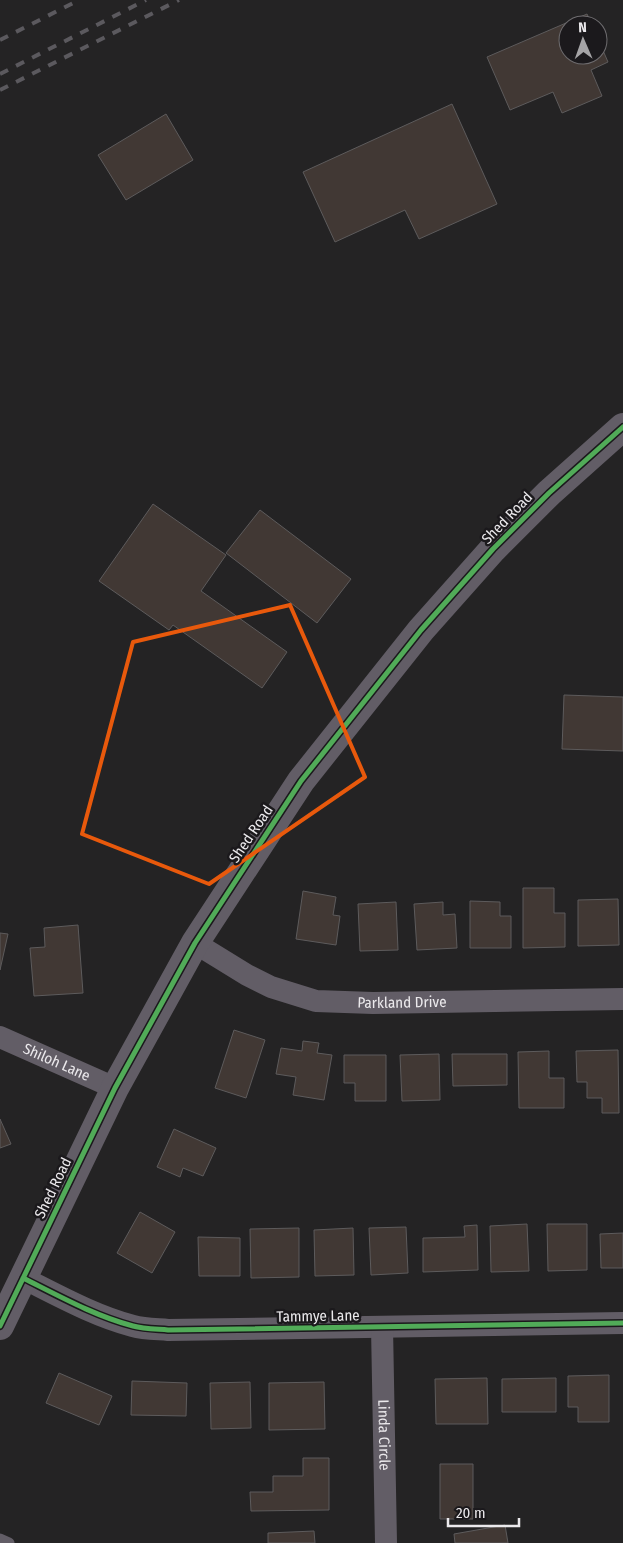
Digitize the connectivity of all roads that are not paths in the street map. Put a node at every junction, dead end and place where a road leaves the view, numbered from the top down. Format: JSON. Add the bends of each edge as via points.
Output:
{"nodes":[{"id":1,"x":623,"y":427,"type":"edge"},
{"id":2,"x":195,"y":943,"type":"junction"},
{"id":3,"x":623,"y":999,"type":"edge"},
{"id":4,"x":0,"y":1037,"type":"edge"},
{"id":5,"x":115,"y":1088,"type":"junction"},
{"id":6,"x":23,"y":1278,"type":"junction"},
{"id":7,"x":623,"y":1323,"type":"edge"},
{"id":8,"x":0,"y":1326,"type":"edge"},
{"id":9,"x":382,"y":1327,"type":"junction"},
{"id":10,"x":0,"y":1539,"type":"edge"},
{"id":11,"x":9,"y":1543,"type":"edge"},
{"id":12,"x":386,"y":1543,"type":"edge"}],
"edges":[{"from":1,"to":2,"type":"street","name":"Shed Road","via":[[493,549],[421,630],[301,781]]},
{"from":2,"to":3,"type":"street","name":"Parkland Drive","via":[[271,987],[316,1001]]},
{"from":2,"to":5,"type":"street","name":"Shed Road"},
{"from":4,"to":5,"type":"street","name":"Shiloh Lane"},
{"from":5,"to":6,"type":"street","name":"Shed Road"},
{"from":6,"to":8,"type":"street","name":"Shed Road"},
{"from":6,"to":9,"type":"street","name":"Tammye Lane","via":[[80,1306],[134,1327],[214,1331]]},
{"from":7,"to":9,"type":"street","name":"Tammye Lane"},
{"from":9,"to":12,"type":"street","name":"Linda Circle"},
{"from":10,"to":11,"type":"lane"}]}
